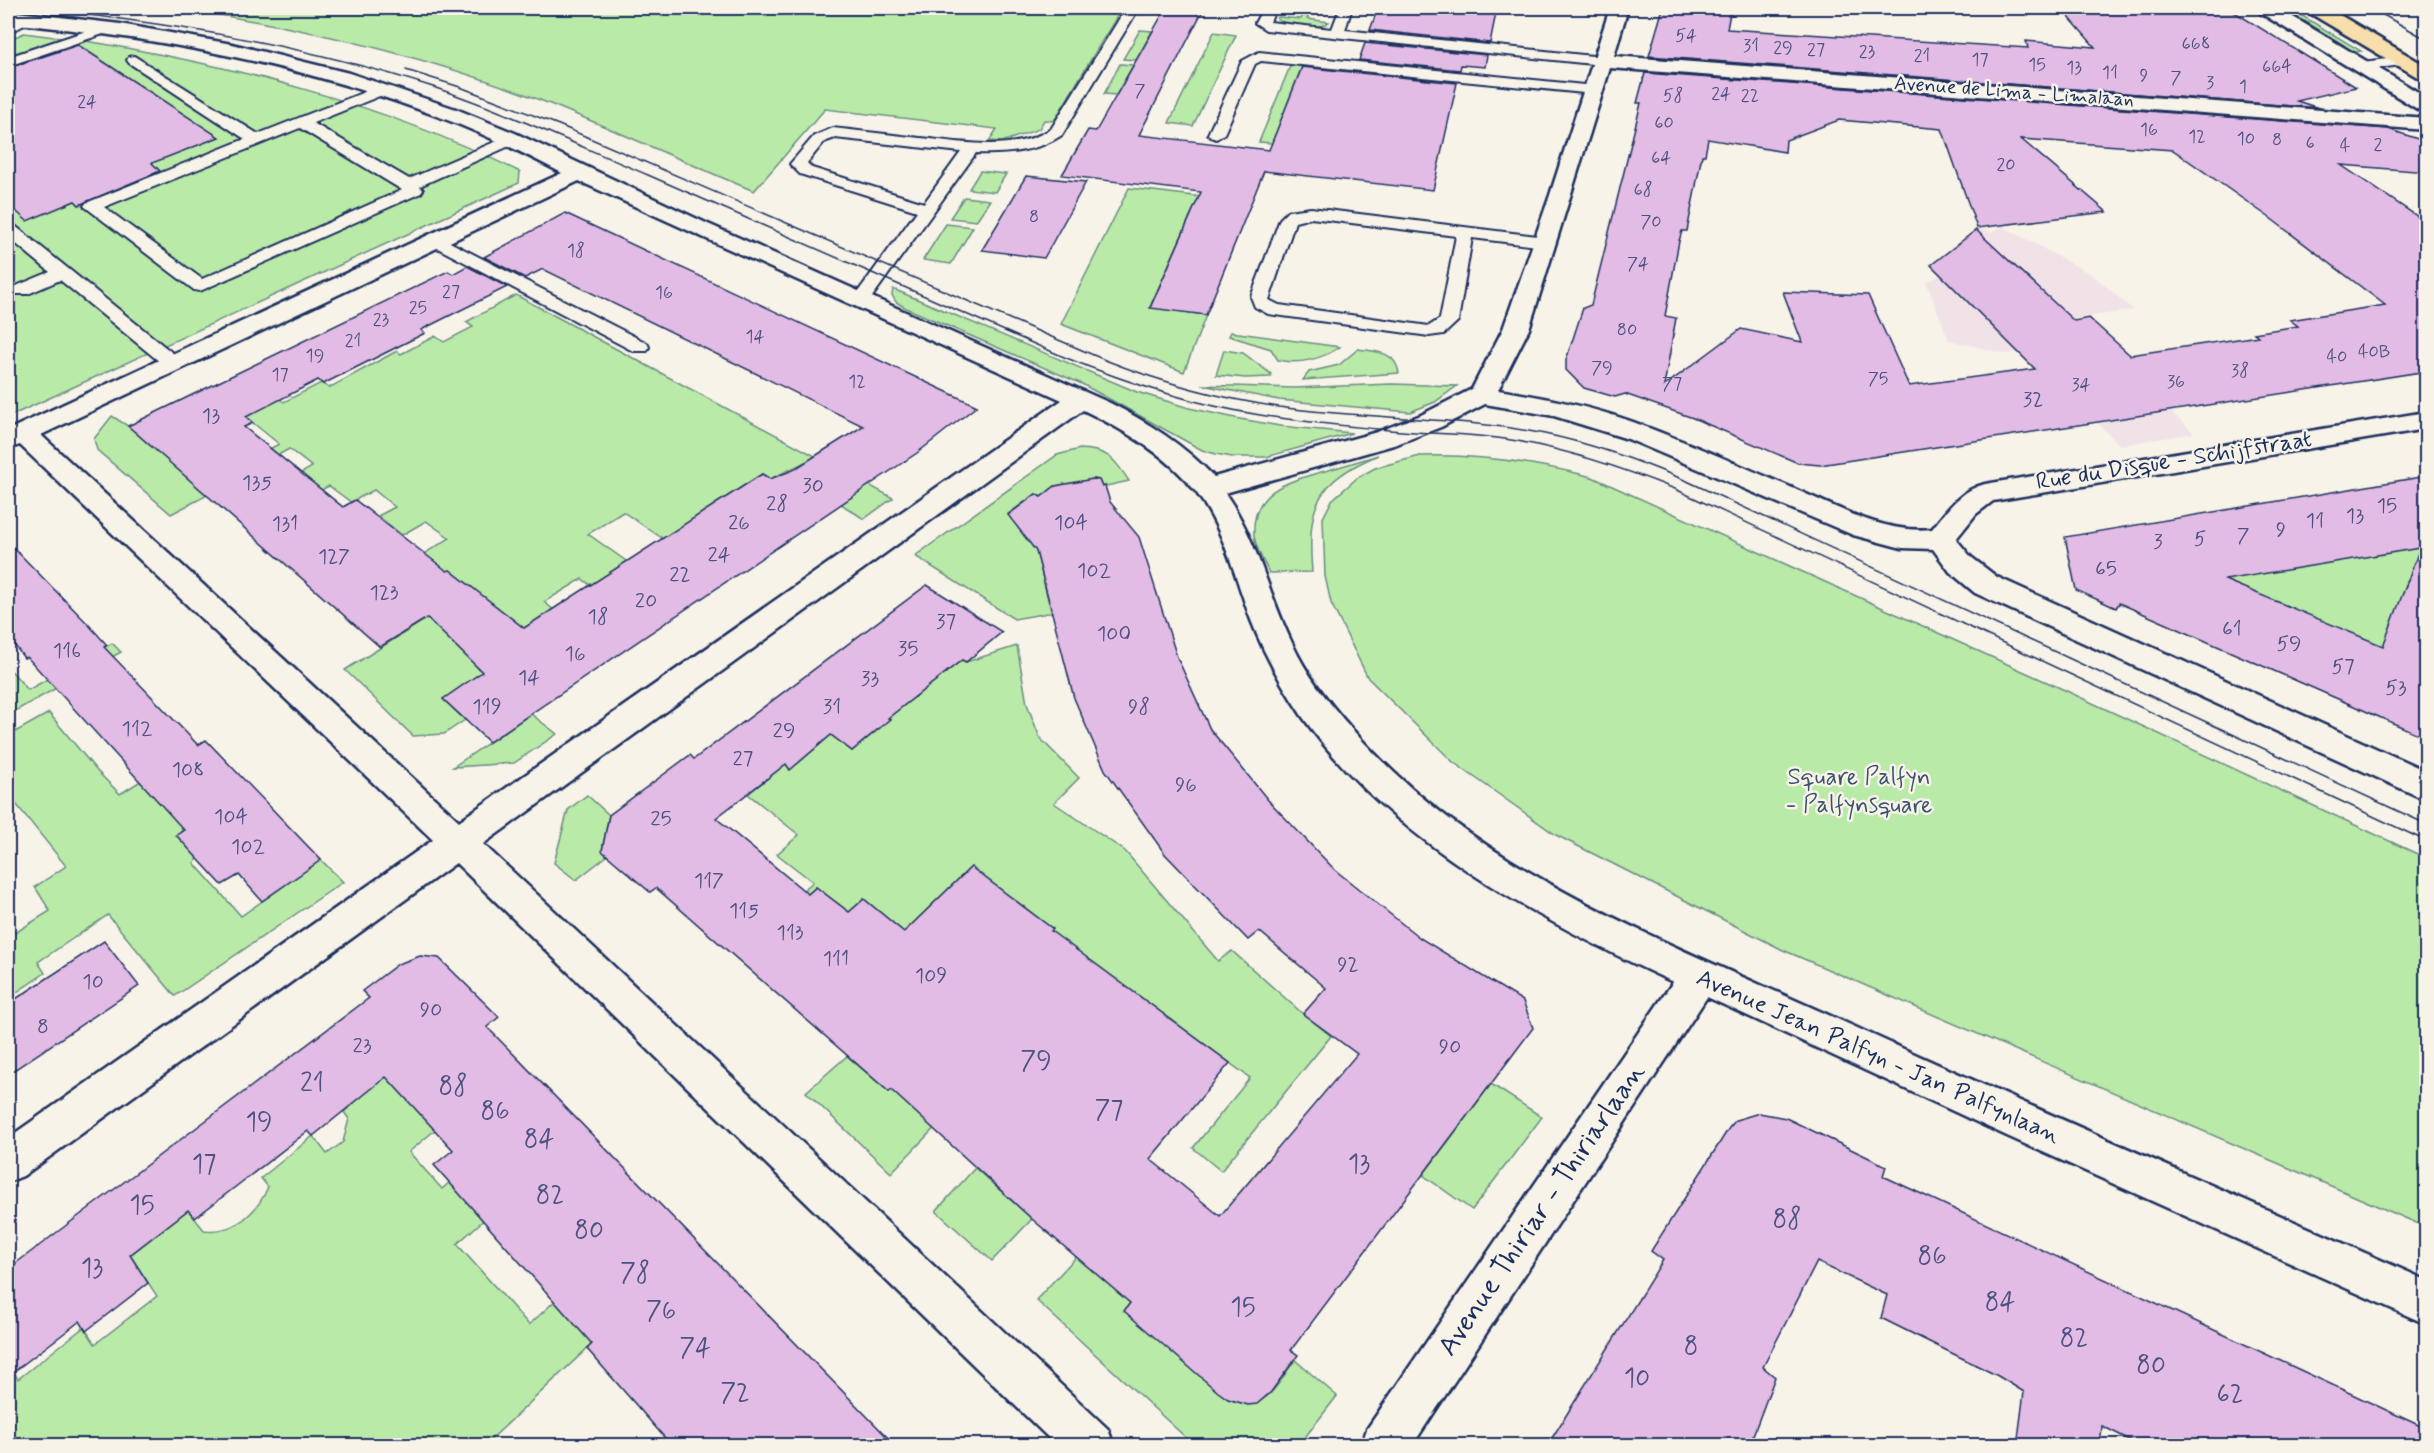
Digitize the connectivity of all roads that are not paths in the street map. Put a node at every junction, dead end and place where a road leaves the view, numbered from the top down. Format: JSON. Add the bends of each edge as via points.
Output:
{"nodes":[{"id":1,"x":1132,"y":8,"type":"edge"},
{"id":2,"x":1269,"y":8,"type":"edge"},
{"id":3,"x":1346,"y":8,"type":"edge"},
{"id":4,"x":1619,"y":8,"type":"edge"},
{"id":5,"x":2266,"y":8,"type":"edge"},
{"id":6,"x":2315,"y":8,"type":"edge"},
{"id":7,"x":17,"y":18,"type":"edge"},
{"id":8,"x":107,"y":28,"type":"junction"},
{"id":9,"x":8,"y":29,"type":"edge"},
{"id":10,"x":1337,"y":34,"type":"junction"},
{"id":11,"x":134,"y":60,"type":"dead end"},
{"id":12,"x":1602,"y":61,"type":"junction"},
{"id":13,"x":2405,"y":61,"type":"junction"},
{"id":14,"x":8,"y":62,"type":"edge"},
{"id":15,"x":2362,"y":66,"type":"junction"},
{"id":16,"x":2427,"y":74,"type":"edge"},
{"id":17,"x":382,"y":90,"type":"junction"},
{"id":18,"x":1593,"y":90,"type":"junction"},
{"id":19,"x":2427,"y":106,"type":"edge"},
{"id":20,"x":302,"y":122,"type":"junction"},
{"id":21,"x":2427,"y":124,"type":"edge"},
{"id":22,"x":1216,"y":134,"type":"dead end"},
{"id":23,"x":506,"y":137,"type":"junction"},
{"id":24,"x":257,"y":140,"type":"junction"},
{"id":25,"x":972,"y":148,"type":"junction"},
{"id":26,"x":579,"y":173,"type":"junction"},
{"id":27,"x":403,"y":183,"type":"junction"},
{"id":28,"x":927,"y":209,"type":"junction"},
{"id":29,"x":8,"y":229,"type":"edge"},
{"id":30,"x":1465,"y":232,"type":"junction"},
{"id":31,"x":436,"y":240,"type":"junction"},
{"id":32,"x":1545,"y":242,"type":"junction"},
{"id":33,"x":62,"y":273,"type":"junction"},
{"id":34,"x":22,"y":290,"type":"dead end"},
{"id":35,"x":861,"y":300,"type":"junction"},
{"id":36,"x":640,"y":347,"type":"dead end"},
{"id":37,"x":173,"y":363,"type":"junction"},
{"id":38,"x":1481,"y":395,"type":"junction"},
{"id":39,"x":1081,"y":399,"type":"junction"},
{"id":40,"x":2427,"y":420,"type":"edge"},
{"id":41,"x":15,"y":437,"type":"edge"},
{"id":42,"x":1209,"y":488,"type":"junction"},
{"id":43,"x":1941,"y":538,"type":"junction"},
{"id":44,"x":2427,"y":786,"type":"edge"},
{"id":45,"x":459,"y":843,"type":"junction"},
{"id":46,"x":1699,"y":976,"type":"junction"},
{"id":47,"x":8,"y":1162,"type":"edge"},
{"id":48,"x":2427,"y":1302,"type":"edge"},
{"id":49,"x":1091,"y":1446,"type":"edge"},
{"id":50,"x":1384,"y":1446,"type":"edge"}],
"edges":[{"from":1,"to":25,"type":"lane","via":[[1057,132],[1014,146]]},
{"from":2,"to":10,"type":"lane","via":[[1264,26]]},
{"from":3,"to":10,"type":"lane"},
{"from":4,"to":12,"type":"street"},
{"from":5,"to":15,"type":"street"},
{"from":6,"to":13,"type":"main road"},
{"from":7,"to":8,"type":"street","name":"Avenue Jean Palfyn - Jan Palfynlaan"},
{"from":7,"to":9,"type":"lane"},
{"from":8,"to":14,"type":"lane"},
{"from":8,"to":17,"type":"street","name":"Avenue Jean Palfyn - Jan Palfynlaan","via":[[269,58]]},
{"from":10,"to":12,"type":"lane"},
{"from":11,"to":24,"type":"lane"},
{"from":12,"to":18,"type":"street"},
{"from":12,"to":21,"type":"street","name":"Avenue de Lima - Limalaan"},
{"from":13,"to":15,"type":"lane"},
{"from":13,"to":16,"type":"main road"},
{"from":15,"to":19,"type":"street"},
{"from":17,"to":20,"type":"lane"},
{"from":17,"to":23,"type":"street","name":"Avenue Jean Palfyn - Jan Palfynlaan"},
{"from":18,"to":22,"type":"lane","via":[[1259,56],[1249,62]]},
{"from":18,"to":32,"type":"street"},
{"from":20,"to":24,"type":"lane"},
{"from":20,"to":27,"type":"lane"},
{"from":23,"to":26,"type":"street","name":"Avenue Jean Palfyn - Jan Palfynlaan"},
{"from":23,"to":27,"type":"lane"},
{"from":24,"to":27,"type":"lane","via":[[92,206],[200,286],[415,190]]},
{"from":25,"to":28,"type":"lane"},
{"from":25,"to":28,"type":"lane","via":[[833,133],[819,139],[798,164],[806,171]]},
{"from":26,"to":31,"type":"street"},
{"from":26,"to":35,"type":"street","name":"Avenue Jean Palfyn - Jan Palfynlaan"},
{"from":28,"to":35,"type":"lane"},
{"from":29,"to":33,"type":"lane"},
{"from":30,"to":30,"type":"lane","via":[[1311,213],[1294,215],[1286,224],[1261,303],[1274,310],[1438,330],[1449,321]]},
{"from":30,"to":32,"type":"lane"},
{"from":31,"to":36,"type":"lane"},
{"from":31,"to":37,"type":"street"},
{"from":32,"to":38,"type":"street","via":[[1516,329]]},
{"from":33,"to":34,"type":"lane"},
{"from":33,"to":37,"type":"lane"},
{"from":35,"to":39,"type":"street","name":"Avenue Jean Palfyn - Jan Palfynlaan"},
{"from":37,"to":41,"type":"street"},
{"from":38,"to":42,"type":"street","via":[[1387,438]]},
{"from":38,"to":43,"type":"street","via":[[1558,408],[1638,433],[1872,531],[1912,539]]},
{"from":39,"to":42,"type":"street","name":"Avenue Jean Palfyn - Jan Palfynlaan","via":[[1148,435],[1186,463]]},
{"from":39,"to":45,"type":"street"},
{"from":40,"to":43,"type":"street","name":"Rue du Disque - Schijfstraat","via":[[1985,493],[1958,514]]},
{"from":41,"to":45,"type":"street"},
{"from":42,"to":46,"type":"street","name":"Avenue Jean Palfyn - Jan Palfynlaan","via":[[1293,675],[1331,728],[1361,761],[1448,837],[1493,869],[1551,904]]},
{"from":43,"to":44,"type":"street","via":[[1972,576],[1986,585]]},
{"from":45,"to":47,"type":"street"},
{"from":45,"to":49,"type":"street"},
{"from":46,"to":48,"type":"street","name":"Avenue Jean Palfyn - Jan Palfynlaan"},
{"from":46,"to":50,"type":"street","name":"Avenue Thiriar - Thiriarlaan"}]}
